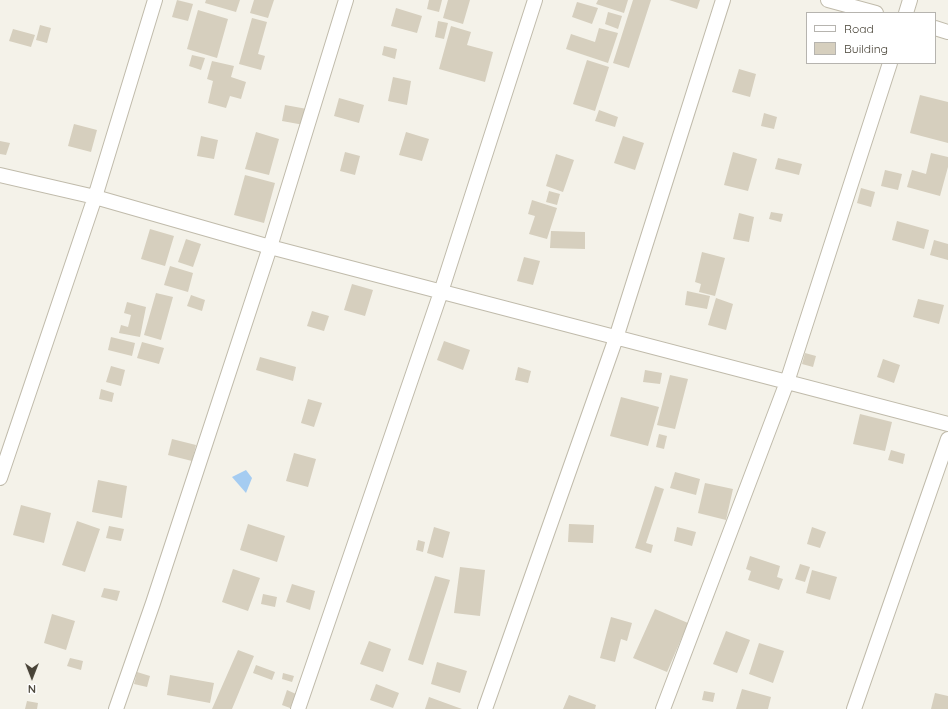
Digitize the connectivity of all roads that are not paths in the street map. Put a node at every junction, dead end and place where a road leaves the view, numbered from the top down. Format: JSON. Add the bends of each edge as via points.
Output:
{"nodes":[{"id":1,"x":155,"y":0,"type":"edge"},
{"id":2,"x":346,"y":0,"type":"edge"},
{"id":3,"x":535,"y":0,"type":"edge"},
{"id":4,"x":723,"y":0,"type":"edge"},
{"id":5,"x":828,"y":0,"type":"edge"},
{"id":6,"x":910,"y":0,"type":"edge"},
{"id":7,"x":872,"y":12,"type":"edge"},
{"id":8,"x":906,"y":12,"type":"edge"},
{"id":9,"x":936,"y":28,"type":"edge"},
{"id":10,"x":948,"y":32,"type":"edge"},
{"id":11,"x":890,"y":64,"type":"edge"},
{"id":12,"x":0,"y":175,"type":"edge"},
{"id":13,"x":95,"y":197,"type":"junction"},
{"id":14,"x":270,"y":247,"type":"junction"},
{"id":15,"x":441,"y":292,"type":"junction"},
{"id":16,"x":616,"y":338,"type":"junction"},
{"id":17,"x":787,"y":382,"type":"junction"},
{"id":18,"x":948,"y":424,"type":"edge"},
{"id":19,"x":948,"y":439,"type":"edge"},
{"id":20,"x":0,"y":478,"type":"edge"},
{"id":21,"x":116,"y":709,"type":"edge"},
{"id":22,"x":298,"y":709,"type":"edge"},
{"id":23,"x":485,"y":709,"type":"edge"},
{"id":24,"x":663,"y":709,"type":"edge"},
{"id":25,"x":854,"y":709,"type":"edge"}],
"edges":[{"from":1,"to":13,"type":"street"},
{"from":2,"to":14,"type":"street"},
{"from":3,"to":15,"type":"street"},
{"from":4,"to":16,"type":"street"},
{"from":5,"to":7,"type":"street"},
{"from":6,"to":8,"type":"street"},
{"from":9,"to":10,"type":"street"},
{"from":11,"to":17,"type":"street"},
{"from":12,"to":13,"type":"street"},
{"from":13,"to":14,"type":"street"},
{"from":13,"to":20,"type":"street"},
{"from":14,"to":15,"type":"street"},
{"from":14,"to":21,"type":"street"},
{"from":15,"to":16,"type":"street"},
{"from":15,"to":22,"type":"street"},
{"from":16,"to":17,"type":"street"},
{"from":16,"to":23,"type":"street"},
{"from":17,"to":18,"type":"street"},
{"from":17,"to":24,"type":"street"},
{"from":19,"to":25,"type":"street"}]}
